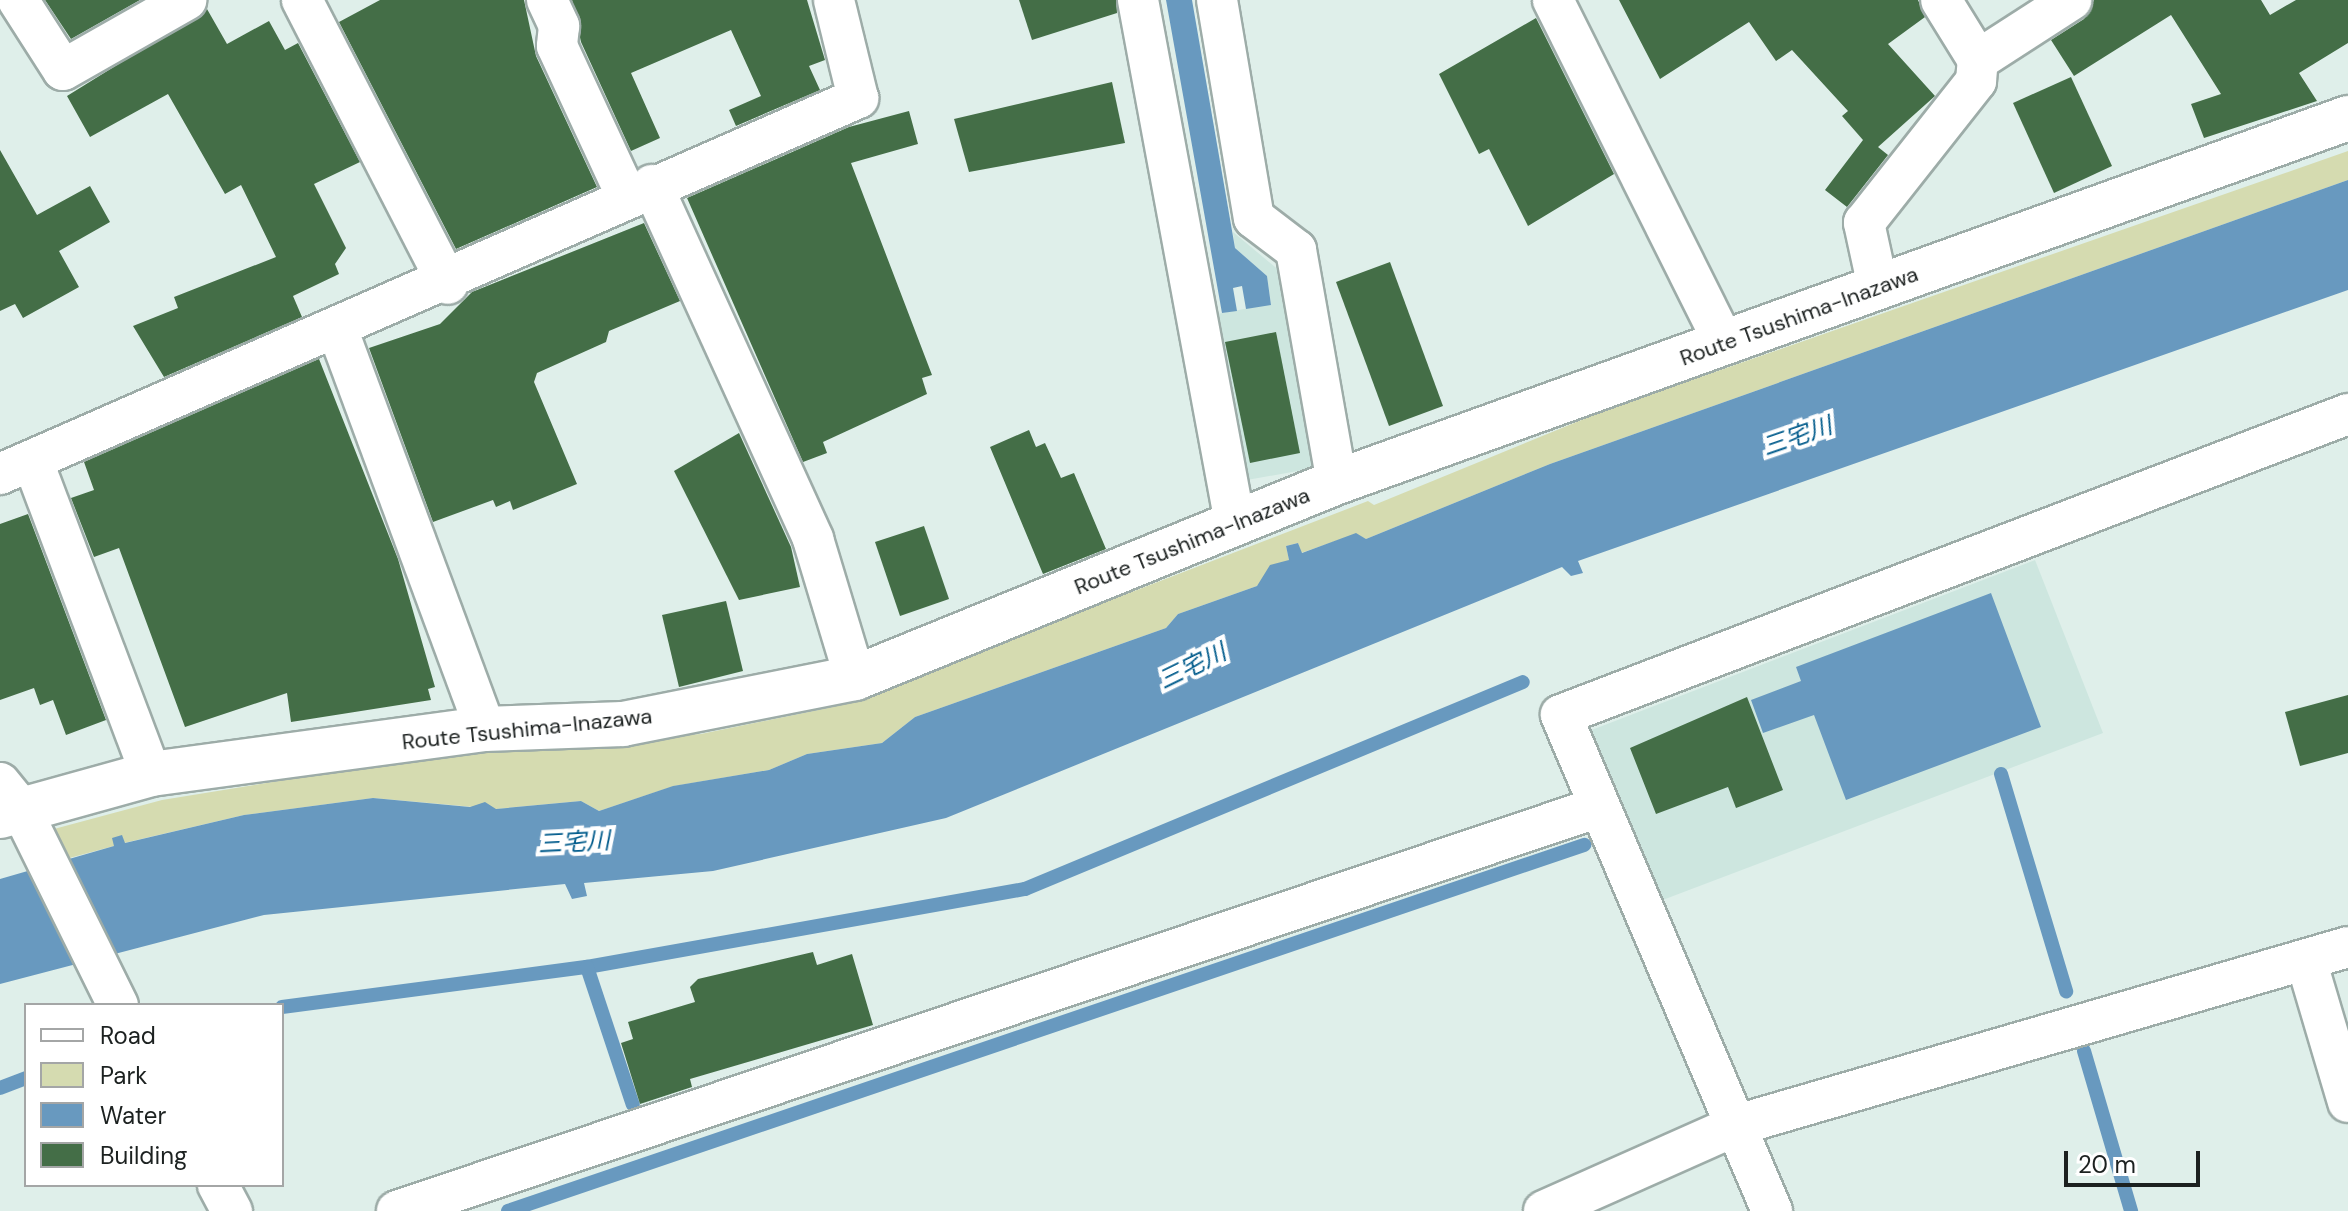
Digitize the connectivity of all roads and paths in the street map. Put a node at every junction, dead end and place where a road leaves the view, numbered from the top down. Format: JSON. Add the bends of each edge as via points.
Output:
{"nodes":[{"id":1,"x":18,"y":0,"type":"edge"},
{"id":2,"x":186,"y":0,"type":"edge"},
{"id":3,"x":302,"y":0,"type":"edge"},
{"id":4,"x":547,"y":0,"type":"edge"},
{"id":5,"x":834,"y":0,"type":"edge"},
{"id":6,"x":1138,"y":0,"type":"edge"},
{"id":7,"x":1217,"y":0,"type":"edge"},
{"id":8,"x":1553,"y":0,"type":"edge"},
{"id":9,"x":1941,"y":0,"type":"edge"},
{"id":10,"x":2071,"y":0,"type":"edge"},
{"id":11,"x":1978,"y":60,"type":"junction"},
{"id":12,"x":2348,"y":118,"type":"edge"},
{"id":13,"x":640,"y":191,"type":"junction"},
{"id":14,"x":448,"y":284,"type":"junction"},
{"id":15,"x":1878,"y":287,"type":"junction"},
{"id":16,"x":338,"y":331,"type":"junction"},
{"id":17,"x":1724,"y":343,"type":"junction"},
{"id":18,"x":2348,"y":414,"type":"edge"},
{"id":19,"x":16,"y":468,"type":"edge"},
{"id":20,"x":1337,"y":482,"type":"junction"},
{"id":21,"x":1235,"y":523,"type":"junction"},
{"id":22,"x":855,"y":678,"type":"junction"},
{"id":23,"x":485,"y":729,"type":"junction"},
{"id":24,"x":151,"y":774,"type":"junction"},
{"id":25,"x":1599,"y":807,"type":"junction"},
{"id":26,"x":13,"y":810,"type":"edge"},
{"id":27,"x":2348,"y":947,"type":"edge"},
{"id":28,"x":2306,"y":960,"type":"junction"},
{"id":29,"x":115,"y":1000,"type":"edge"},
{"id":30,"x":2348,"y":1102,"type":"edge"},
{"id":31,"x":1737,"y":1125,"type":"junction"},
{"id":32,"x":219,"y":1187,"type":"edge"},
{"id":33,"x":232,"y":1211,"type":"edge"},
{"id":34,"x":397,"y":1211,"type":"edge"},
{"id":35,"x":1544,"y":1211,"type":"edge"},
{"id":36,"x":1772,"y":1211,"type":"edge"}],
"edges":[{"from":1,"to":2,"type":"street","via":[[63,70]]},
{"from":3,"to":14,"type":"street"},
{"from":4,"to":13,"type":"street","via":[[559,26],[557,46]]},
{"from":5,"to":13,"type":"street","via":[[858,98]]},
{"from":6,"to":21,"type":"street"},
{"from":7,"to":20,"type":"street","via":[[1254,218],[1296,250]]},
{"from":8,"to":17,"type":"street"},
{"from":9,"to":11,"type":"street"},
{"from":10,"to":11,"type":"street"},
{"from":11,"to":15,"type":"street","via":[[1976,81],[1864,223]]},
{"from":12,"to":15,"type":"main road","name":"Route Tsushima-Inazawa"},
{"from":13,"to":14,"type":"street"},
{"from":13,"to":22,"type":"street","via":[[813,539]]},
{"from":14,"to":16,"type":"street"},
{"from":15,"to":17,"type":"main road","name":"Route Tsushima-Inazawa"},
{"from":16,"to":19,"type":"street"},
{"from":16,"to":23,"type":"street"},
{"from":17,"to":20,"type":"main road","name":"Route Tsushima-Inazawa"},
{"from":18,"to":25,"type":"street","via":[[1561,715]]},
{"from":19,"to":24,"type":"street"},
{"from":20,"to":21,"type":"main road","name":"Route Tsushima-Inazawa"},
{"from":21,"to":22,"type":"main road","name":"Route Tsushima-Inazawa"},
{"from":22,"to":23,"type":"main road","name":"Route Tsushima-Inazawa","via":[[623,724]]},
{"from":23,"to":24,"type":"main road","name":"Route Tsushima-Inazawa"},
{"from":24,"to":26,"type":"main road","name":"Route Tsushima-Inazawa"},
{"from":25,"to":31,"type":"street"},
{"from":25,"to":34,"type":"street"},
{"from":26,"to":29,"type":"street"},
{"from":27,"to":28,"type":"street"},
{"from":28,"to":30,"type":"street"},
{"from":28,"to":31,"type":"street"},
{"from":31,"to":35,"type":"street"},
{"from":31,"to":36,"type":"street"},
{"from":32,"to":33,"type":"street"}]}
